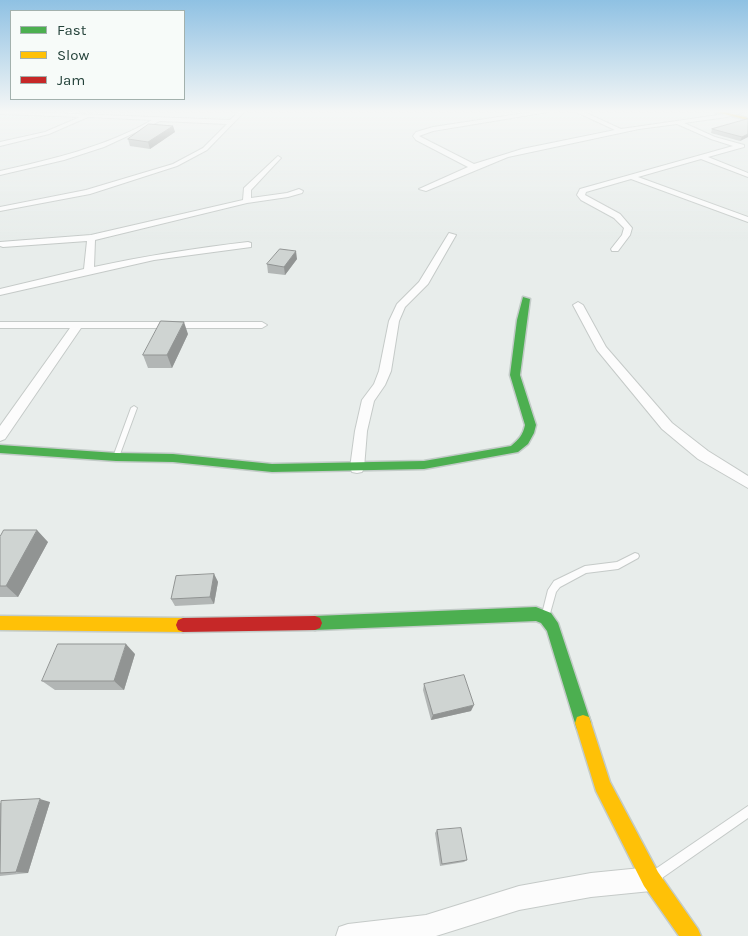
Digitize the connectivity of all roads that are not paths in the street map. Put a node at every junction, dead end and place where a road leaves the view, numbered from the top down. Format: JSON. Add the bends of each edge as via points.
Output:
{"nodes":[{"id":1,"x":77,"y":155,"type":"edge"},
{"id":2,"x":194,"y":155,"type":"edge"},
{"id":3,"x":447,"y":155,"type":"edge"},
{"id":4,"x":512,"y":155,"type":"edge"},
{"id":5,"x":710,"y":155,"type":"edge"},
{"id":6,"x":702,"y":157,"type":"junction"},
{"id":7,"x":278,"y":158,"type":"dead end"},
{"id":8,"x":474,"y":168,"type":"junction"},
{"id":9,"x":0,"y":173,"type":"edge"},
{"id":10,"x":748,"y":175,"type":"edge"},
{"id":11,"x":632,"y":177,"type":"junction"},
{"id":12,"x":423,"y":189,"type":"dead end"},
{"id":13,"x":299,"y":191,"type":"dead end"},
{"id":14,"x":247,"y":201,"type":"junction"},
{"id":15,"x":0,"y":210,"type":"edge"},
{"id":16,"x":748,"y":220,"type":"edge"},
{"id":17,"x":452,"y":235,"type":"dead end"},
{"id":18,"x":91,"y":238,"type":"junction"},
{"id":19,"x":3,"y":244,"type":"dead end"},
{"id":20,"x":248,"y":245,"type":"dead end"},
{"id":21,"x":615,"y":250,"type":"dead end"},
{"id":22,"x":89,"y":270,"type":"junction"},
{"id":23,"x":0,"y":292,"type":"edge"},
{"id":24,"x":526,"y":299,"type":"dead end"},
{"id":25,"x":578,"y":305,"type":"dead end"},
{"id":26,"x":78,"y":325,"type":"junction"},
{"id":27,"x":262,"y":325,"type":"dead end"},
{"id":28,"x":0,"y":326,"type":"edge"},
{"id":29,"x":134,"y":408,"type":"dead end"},
{"id":30,"x":0,"y":436,"type":"edge"},
{"id":31,"x":0,"y":449,"type":"edge"},
{"id":32,"x":116,"y":457,"type":"junction"},
{"id":33,"x":356,"y":468,"type":"junction"},
{"id":34,"x":748,"y":483,"type":"edge"},
{"id":35,"x":635,"y":556,"type":"dead end"},
{"id":36,"x":546,"y":618,"type":"junction"},
{"id":37,"x":0,"y":624,"type":"edge"},
{"id":38,"x":748,"y":811,"type":"edge"},
{"id":39,"x":651,"y":879,"type":"junction"},
{"id":40,"x":348,"y":936,"type":"edge"},
{"id":41,"x":691,"y":936,"type":"edge"}],
"edges":[{"from":1,"to":9,"type":"street"},
{"from":2,"to":15,"type":"street","via":[[175,165],[87,192]]},
{"from":3,"to":8,"type":"street"},
{"from":4,"to":8,"type":"street"},
{"from":5,"to":6,"type":"street"},
{"from":6,"to":10,"type":"street"},
{"from":6,"to":11,"type":"street"},
{"from":7,"to":14,"type":"street","via":[[247,190]]},
{"from":8,"to":12,"type":"street"},
{"from":11,"to":16,"type":"street"},
{"from":11,"to":21,"type":"street","via":[[583,191],[581,195],[625,222],[628,228],[626,235]]},
{"from":13,"to":14,"type":"street"},
{"from":14,"to":18,"type":"street"},
{"from":17,"to":33,"type":"street","via":[[423,284],[401,306],[394,321],[385,371],[368,400]]},
{"from":18,"to":19,"type":"street"},
{"from":18,"to":22,"type":"street"},
{"from":20,"to":22,"type":"street","via":[[198,249]]},
{"from":22,"to":23,"type":"street"},
{"from":24,"to":33,"type":"street","via":[[515,376],[530,420],[530,435],[524,443],[514,449],[424,465]]},
{"from":25,"to":34,"type":"street","via":[[601,348],[667,426],[703,455]]},
{"from":26,"to":27,"type":"street"},
{"from":26,"to":28,"type":"street"},
{"from":26,"to":30,"type":"street"},
{"from":29,"to":32,"type":"lane"},
{"from":31,"to":32,"type":"street"},
{"from":32,"to":33,"type":"street","via":[[173,458],[272,468]]},
{"from":35,"to":36,"type":"lane","via":[[618,565],[584,570],[556,584]]},
{"from":36,"to":37,"type":"street","via":[[536,614],[452,619],[128,626]]},
{"from":36,"to":39,"type":"street","via":[[553,628],[602,785]]},
{"from":38,"to":39,"type":"lane"},
{"from":39,"to":40,"type":"street","via":[[519,898],[426,927]]},
{"from":39,"to":41,"type":"street"}]}
